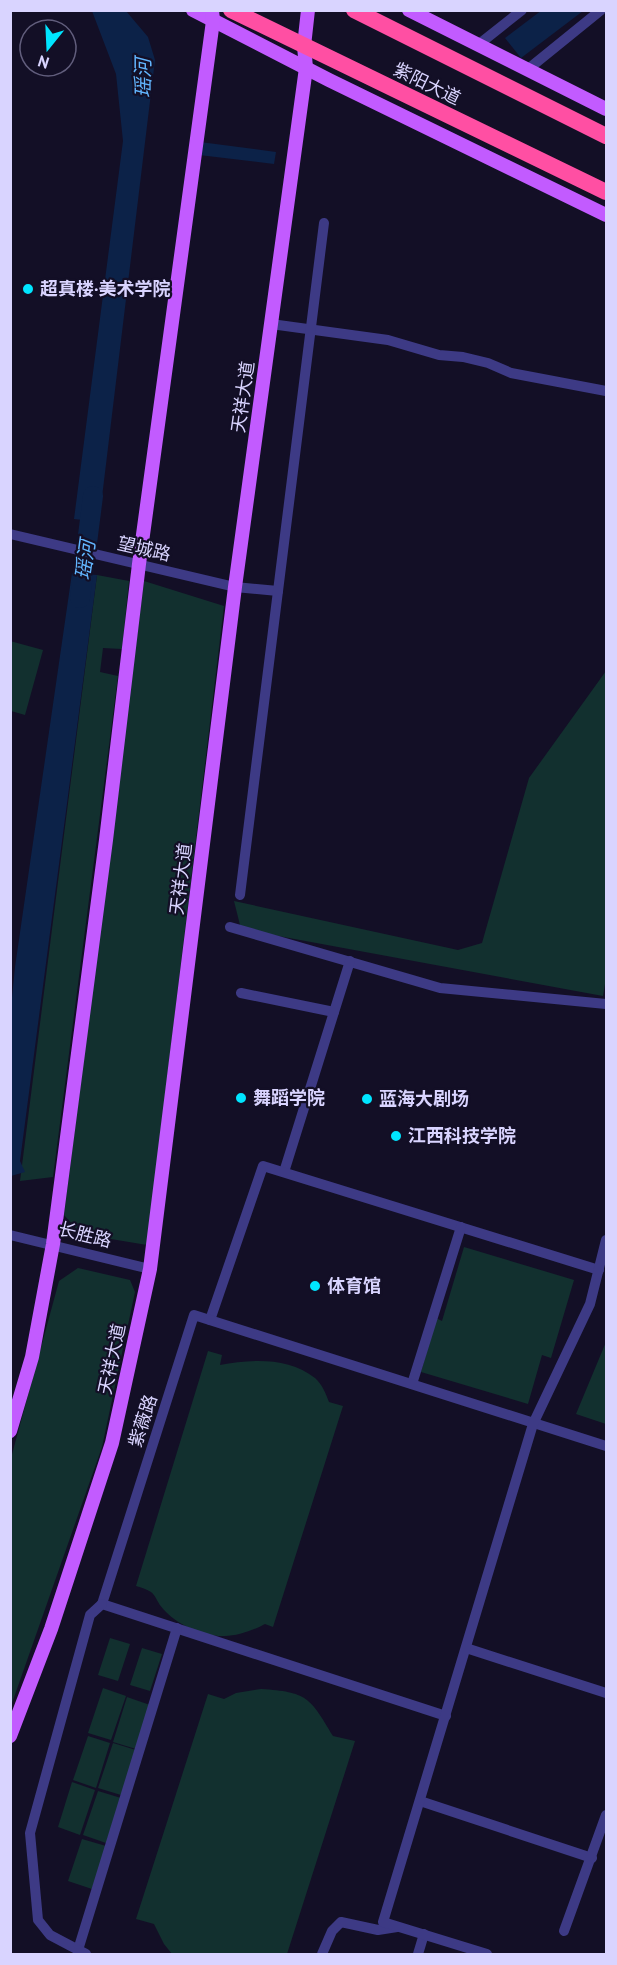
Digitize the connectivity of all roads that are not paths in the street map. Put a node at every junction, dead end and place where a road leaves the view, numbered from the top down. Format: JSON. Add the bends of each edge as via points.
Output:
{"nodes":[{"id":1,"x":193,"y":10,"type":"edge"},
{"id":2,"x":231,"y":10,"type":"edge"},
{"id":3,"x":308,"y":10,"type":"edge"},
{"id":4,"x":354,"y":10,"type":"edge"},
{"id":5,"x":409,"y":10,"type":"edge"},
{"id":6,"x":522,"y":10,"type":"edge"},
{"id":7,"x":601,"y":10,"type":"edge"},
{"id":8,"x":212,"y":16,"type":"edge"},
{"id":9,"x":478,"y":45,"type":"junction"},
{"id":10,"x":304,"y":46,"type":"junction"},
{"id":11,"x":306,"y":68,"type":"junction"},
{"id":12,"x":527,"y":70,"type":"junction"},
{"id":13,"x":606,"y":110,"type":"edge"},
{"id":14,"x":606,"y":136,"type":"edge"},
{"id":15,"x":606,"y":192,"type":"edge"},
{"id":16,"x":606,"y":216,"type":"edge"},
{"id":17,"x":324,"y":223,"type":"dead end"},
{"id":18,"x":271,"y":324,"type":"junction"},
{"id":19,"x":311,"y":329,"type":"junction"},
{"id":20,"x":606,"y":391,"type":"edge"},
{"id":21,"x":10,"y":534,"type":"edge"},
{"id":22,"x":132,"y":563,"type":"junction"},
{"id":23,"x":235,"y":587,"type":"junction"},
{"id":24,"x":278,"y":591,"type":"junction"},
{"id":25,"x":240,"y":895,"type":"dead end"},
{"id":26,"x":230,"y":927,"type":"dead end"},
{"id":27,"x":350,"y":961,"type":"junction"},
{"id":28,"x":241,"y":993,"type":"dead end"},
{"id":29,"x":606,"y":1004,"type":"edge"},
{"id":30,"x":334,"y":1012,"type":"junction"},
{"id":31,"x":284,"y":1172,"type":"junction"},
{"id":32,"x":461,"y":1227,"type":"junction"},
{"id":33,"x":10,"y":1235,"type":"edge"},
{"id":34,"x":606,"y":1240,"type":"edge"},
{"id":35,"x":53,"y":1244,"type":"junction"},
{"id":36,"x":150,"y":1269,"type":"junction"},
{"id":37,"x":599,"y":1270,"type":"junction"},
{"id":38,"x":210,"y":1320,"type":"junction"},
{"id":39,"x":412,"y":1384,"type":"junction"},
{"id":40,"x":535,"y":1422,"type":"junction"},
{"id":41,"x":10,"y":1431,"type":"edge"},
{"id":42,"x":606,"y":1446,"type":"edge"},
{"id":43,"x":102,"y":1604,"type":"junction"},
{"id":44,"x":177,"y":1628,"type":"junction"},
{"id":45,"x":466,"y":1648,"type":"junction"},
{"id":46,"x":606,"y":1693,"type":"edge"},
{"id":47,"x":446,"y":1716,"type":"junction"},
{"id":48,"x":10,"y":1736,"type":"edge"},
{"id":49,"x":420,"y":1801,"type":"junction"},
{"id":50,"x":606,"y":1815,"type":"edge"},
{"id":51,"x":592,"y":1858,"type":"junction"},
{"id":52,"x":398,"y":1926,"type":"junction"},
{"id":53,"x":564,"y":1931,"type":"dead end"},
{"id":54,"x":424,"y":1934,"type":"junction"},
{"id":55,"x":82,"y":1952,"type":"edge"},
{"id":56,"x":322,"y":1954,"type":"edge"},
{"id":57,"x":418,"y":1954,"type":"edge"},
{"id":58,"x":488,"y":1954,"type":"edge"}],
"edges":[{"from":1,"to":8,"type":"main road"},
{"from":2,"to":10,"type":"highway","name":"紫阳大道"},
{"from":3,"to":10,"type":"main road","name":"天祥大道"},
{"from":4,"to":14,"type":"highway","name":"紫阳大道"},
{"from":5,"to":9,"type":"main road"},
{"from":6,"to":9,"type":"street"},
{"from":7,"to":12,"type":"street"},
{"from":8,"to":11,"type":"main road"},
{"from":8,"to":22,"type":"main road"},
{"from":9,"to":12,"type":"main road"},
{"from":10,"to":11,"type":"main road","name":"天祥大道"},
{"from":10,"to":15,"type":"highway","name":"紫阳大道"},
{"from":11,"to":16,"type":"main road"},
{"from":11,"to":18,"type":"main road","name":"天祥大道"},
{"from":12,"to":13,"type":"main road"},
{"from":17,"to":19,"type":"street"},
{"from":18,"to":19,"type":"street"},
{"from":18,"to":23,"type":"main road","name":"天祥大道"},
{"from":19,"to":20,"type":"street","via":[[388,340],[511,372]]},
{"from":19,"to":24,"type":"street"},
{"from":21,"to":22,"type":"street","name":"望城路"},
{"from":22,"to":23,"type":"street","name":"望城路"},
{"from":22,"to":35,"type":"main road","via":[[106,840]]},
{"from":23,"to":24,"type":"street","name":"望城路"},
{"from":23,"to":36,"type":"main road","name":"天祥大道"},
{"from":24,"to":25,"type":"street"},
{"from":26,"to":27,"type":"street"},
{"from":27,"to":29,"type":"street","via":[[440,988]]},
{"from":27,"to":30,"type":"street"},
{"from":28,"to":30,"type":"street"},
{"from":30,"to":31,"type":"street"},
{"from":31,"to":32,"type":"street"},
{"from":31,"to":38,"type":"street","via":[[264,1166]]},
{"from":32,"to":37,"type":"street"},
{"from":32,"to":39,"type":"street"},
{"from":33,"to":35,"type":"street","name":"长胜路"},
{"from":34,"to":37,"type":"street"},
{"from":35,"to":36,"type":"street","name":"长胜路"},
{"from":35,"to":41,"type":"main road","via":[[32,1358]]},
{"from":36,"to":48,"type":"main road","name":"天祥大道","via":[[112,1443],[51,1629]]},
{"from":37,"to":40,"type":"street","via":[[590,1304]]},
{"from":38,"to":39,"type":"street"},
{"from":38,"to":43,"type":"street","name":"紫薇路","via":[[194,1315]]},
{"from":39,"to":40,"type":"street"},
{"from":40,"to":42,"type":"street"},
{"from":40,"to":45,"type":"street"},
{"from":43,"to":44,"type":"street"},
{"from":43,"to":55,"type":"street","via":[[90,1615],[30,1833],[38,1920],[50,1935]]},
{"from":44,"to":47,"type":"street"},
{"from":44,"to":55,"type":"street"},
{"from":45,"to":46,"type":"street"},
{"from":45,"to":47,"type":"street"},
{"from":47,"to":49,"type":"street"},
{"from":49,"to":51,"type":"street"},
{"from":49,"to":52,"type":"street","via":[[383,1922]]},
{"from":50,"to":51,"type":"street"},
{"from":51,"to":53,"type":"street"},
{"from":52,"to":54,"type":"street"},
{"from":52,"to":56,"type":"street","via":[[378,1930],[341,1922],[332,1931]]},
{"from":54,"to":57,"type":"street"},
{"from":54,"to":58,"type":"street"}]}
